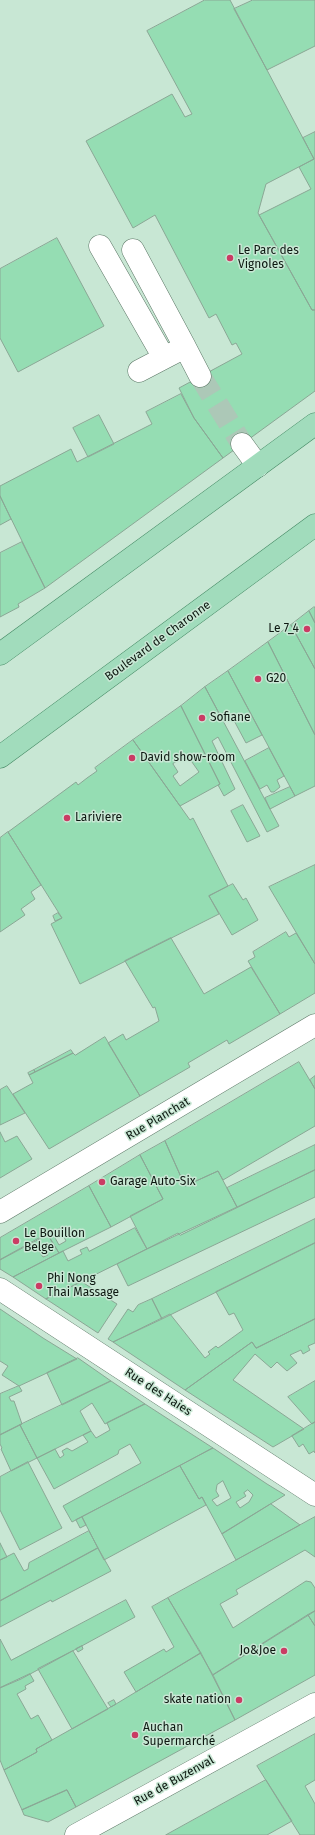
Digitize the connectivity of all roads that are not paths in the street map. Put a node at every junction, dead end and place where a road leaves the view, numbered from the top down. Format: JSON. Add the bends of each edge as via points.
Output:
{"nodes":[{"id":1,"x":100,"y":246,"type":"dead end"},
{"id":2,"x":133,"y":250,"type":"dead end"},
{"id":3,"x":184,"y":347,"type":"junction"},
{"id":4,"x":164,"y":358,"type":"junction"},
{"id":5,"x":139,"y":371,"type":"dead end"},
{"id":6,"x":200,"y":376,"type":"tunnel mouth"},
{"id":7,"x":314,"y":429,"type":"edge"},
{"id":8,"x":242,"y":444,"type":"tunnel mouth"},
{"id":9,"x":258,"y":466,"type":"junction"},
{"id":10,"x":315,"y":525,"type":"edge"},
{"id":11,"x":0,"y":654,"type":"edge"},
{"id":12,"x":0,"y":757,"type":"edge"},
{"id":13,"x":315,"y":1025,"type":"edge"},
{"id":14,"x":0,"y":1212,"type":"edge"},
{"id":15,"x":0,"y":1289,"type":"edge"},
{"id":16,"x":315,"y":1495,"type":"edge"},
{"id":17,"x":315,"y":1704,"type":"edge"},
{"id":18,"x":76,"y":1835,"type":"edge"}],
"edges":[{"from":1,"to":4,"type":"street"},
{"from":2,"to":3,"type":"street"},
{"from":3,"to":4,"type":"street"},
{"from":3,"to":6,"type":"street"},
{"from":4,"to":5,"type":"street"},
{"from":7,"to":9,"type":"main road"},
{"from":8,"to":9,"type":"street"},
{"from":9,"to":11,"type":"main road"},
{"from":10,"to":12,"type":"main road","name":"Boulevard de Charonne"},
{"from":13,"to":14,"type":"street","name":"Rue Planchat"},
{"from":15,"to":16,"type":"street","name":"Rue des Haies"},
{"from":17,"to":18,"type":"street","name":"Rue de Buzenval"}]}
